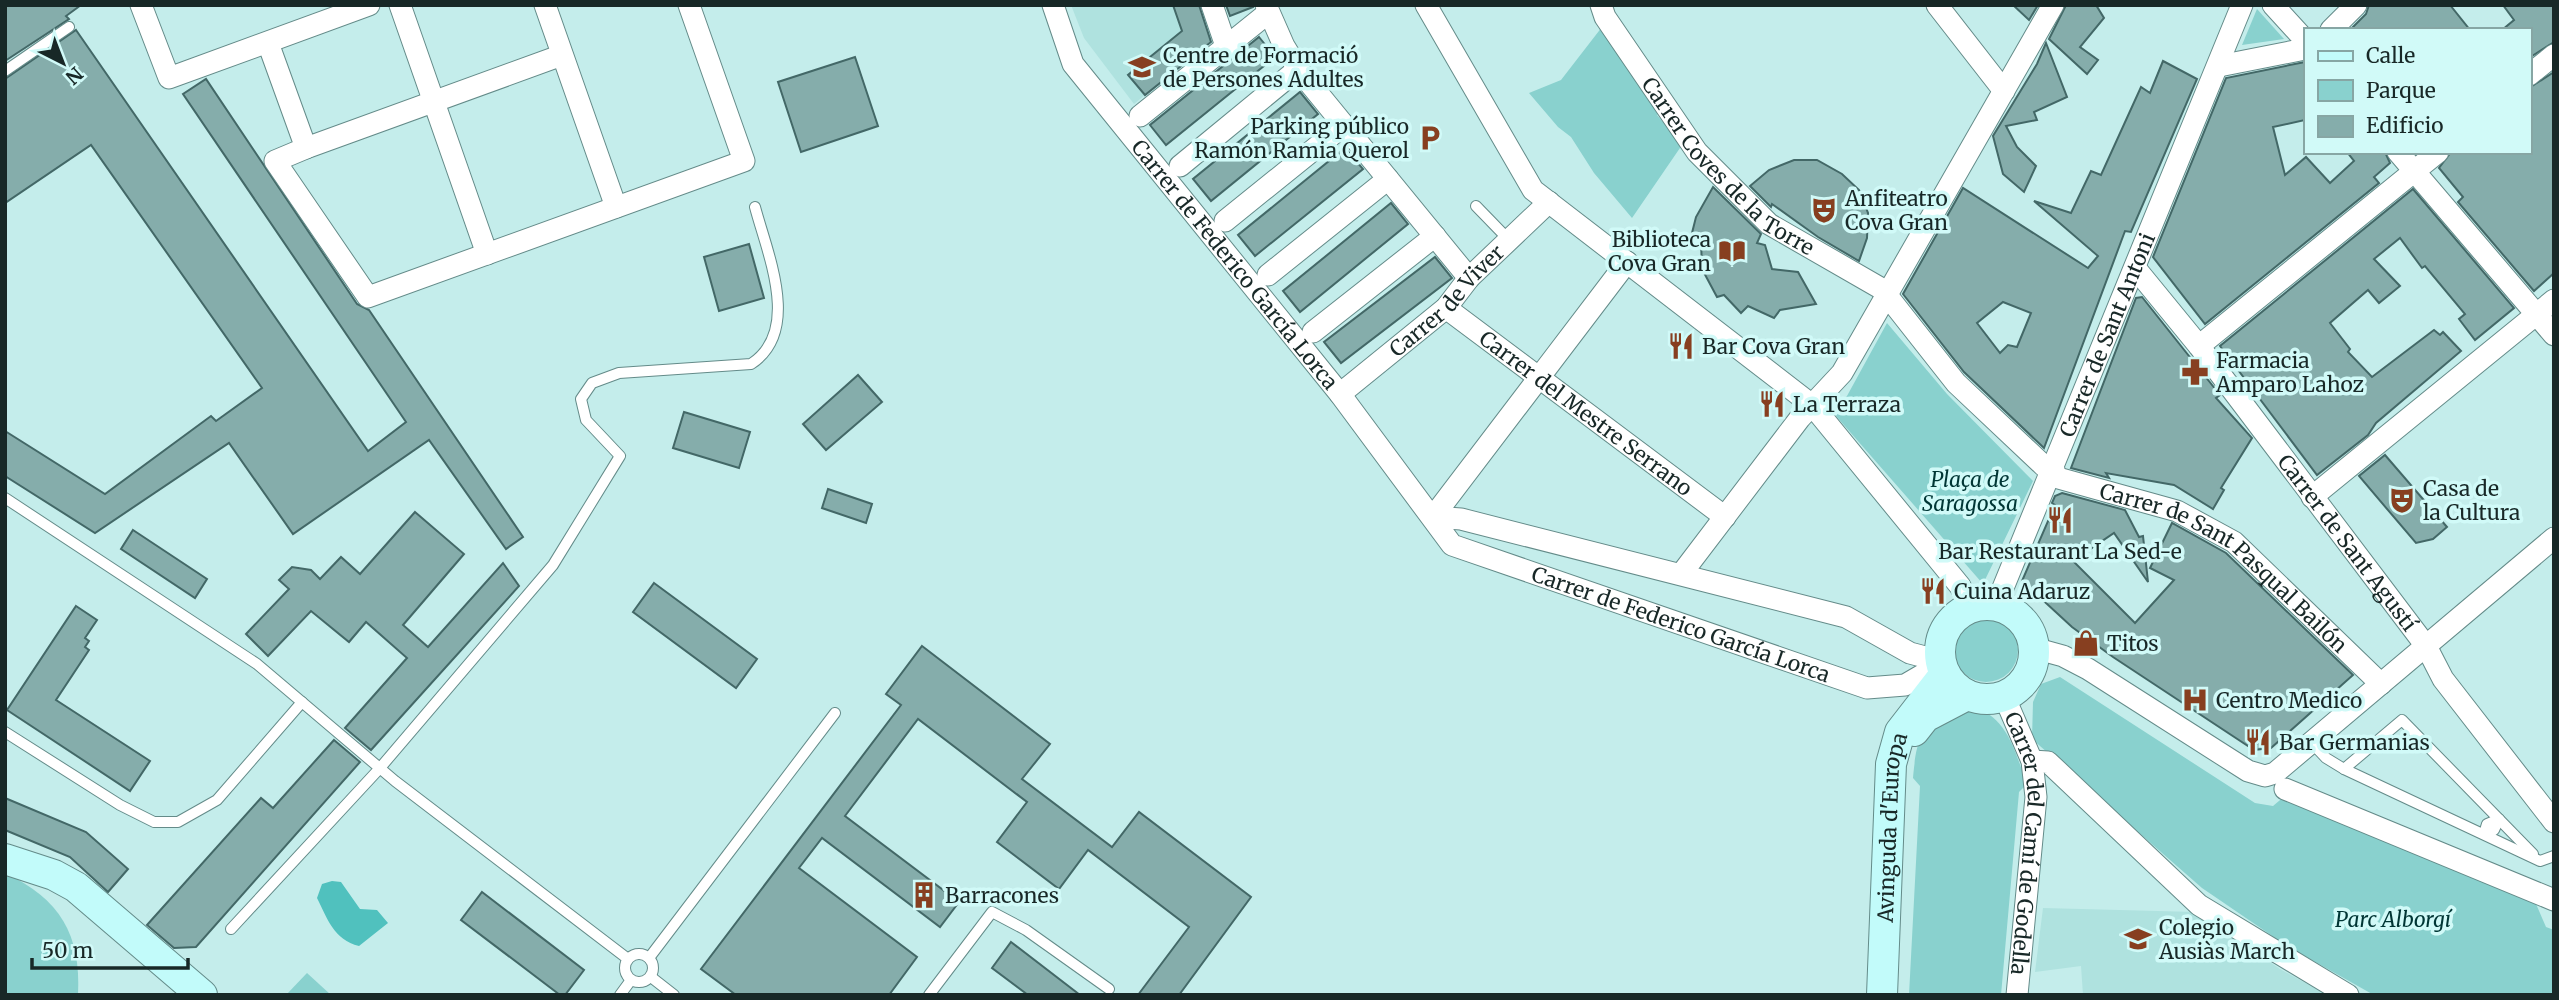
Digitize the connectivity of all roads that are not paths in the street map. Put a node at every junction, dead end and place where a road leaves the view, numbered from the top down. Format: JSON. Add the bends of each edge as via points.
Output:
{"nodes":[{"id":1,"x":141,"y":5,"type":"edge"},
{"id":2,"x":369,"y":5,"type":"edge"},
{"id":3,"x":400,"y":5,"type":"edge"},
{"id":4,"x":545,"y":5,"type":"edge"},
{"id":5,"x":690,"y":5,"type":"edge"},
{"id":6,"x":1053,"y":5,"type":"edge"},
{"id":7,"x":1213,"y":5,"type":"edge"},
{"id":8,"x":1426,"y":5,"type":"edge"},
{"id":9,"x":1601,"y":5,"type":"edge"},
{"id":10,"x":1937,"y":5,"type":"edge"},
{"id":11,"x":2053,"y":5,"type":"edge"},
{"id":12,"x":2242,"y":5,"type":"edge"},
{"id":13,"x":2273,"y":5,"type":"edge"},
{"id":14,"x":2356,"y":5,"type":"edge"},
{"id":15,"x":1267,"y":9,"type":"edge"},
{"id":16,"x":69,"y":27,"type":"dead end"},
{"id":17,"x":2333,"y":28,"type":"edge"},
{"id":18,"x":2304,"y":39,"type":"edge"},
{"id":19,"x":268,"y":43,"type":"junction"},
{"id":20,"x":1226,"y":46,"type":"junction"},
{"id":21,"x":2304,"y":49,"type":"edge"},
{"id":22,"x":562,"y":55,"type":"junction"},
{"id":23,"x":2554,"y":55,"type":"edge"},
{"id":24,"x":2219,"y":66,"type":"junction"},
{"id":25,"x":1298,"y":69,"type":"junction"},
{"id":26,"x":5,"y":71,"type":"edge"},
{"id":27,"x":2531,"y":73,"type":"edge"},
{"id":28,"x":2004,"y":91,"type":"junction"},
{"id":29,"x":434,"y":102,"type":"junction"},
{"id":30,"x":1139,"y":116,"type":"dead end"},
{"id":31,"x":1344,"y":125,"type":"junction"},
{"id":32,"x":306,"y":148,"type":"junction"},
{"id":33,"x":2400,"y":154,"type":"edge"},
{"id":34,"x":2436,"y":154,"type":"edge"},
{"id":35,"x":1180,"y":166,"type":"dead end"},
{"id":36,"x":2414,"y":172,"type":"junction"},
{"id":37,"x":1388,"y":179,"type":"junction"},
{"id":38,"x":1549,"y":202,"type":"junction"},
{"id":39,"x":1476,"y":205,"type":"dead end"},
{"id":40,"x":755,"y":206,"type":"dead end"},
{"id":41,"x":616,"y":207,"type":"junction"},
{"id":42,"x":1225,"y":221,"type":"dead end"},
{"id":43,"x":1435,"y":236,"type":"junction"},
{"id":44,"x":1509,"y":240,"type":"junction"},
{"id":45,"x":487,"y":254,"type":"junction"},
{"id":46,"x":1627,"y":262,"type":"junction"},
{"id":47,"x":2136,"y":269,"type":"junction"},
{"id":48,"x":1268,"y":275,"type":"dead end"},
{"id":49,"x":1469,"y":278,"type":"junction"},
{"id":50,"x":1887,"y":295,"type":"junction"},
{"id":51,"x":2554,"y":299,"type":"edge"},
{"id":52,"x":1446,"y":308,"type":"junction"},
{"id":53,"x":2536,"y":314,"type":"junction"},
{"id":54,"x":1314,"y":332,"type":"dead end"},
{"id":55,"x":2554,"y":335,"type":"edge"},
{"id":56,"x":2199,"y":346,"type":"junction"},
{"id":57,"x":1538,"y":377,"type":"junction"},
{"id":58,"x":1340,"y":394,"type":"junction"},
{"id":59,"x":1812,"y":405,"type":"junction"},
{"id":60,"x":2053,"y":473,"type":"junction"},
{"id":61,"x":2312,"y":497,"type":"junction"},
{"id":62,"x":5,"y":498,"type":"edge"},
{"id":63,"x":1433,"y":517,"type":"junction"},
{"id":64,"x":1725,"y":517,"type":"junction"},
{"id":65,"x":2554,"y":538,"type":"edge"},
{"id":66,"x":1682,"y":573,"type":"junction"},
{"id":67,"x":1984,"y":606,"type":"junction"},
{"id":68,"x":2426,"y":646,"type":"junction"},
{"id":69,"x":2034,"y":648,"type":"junction"},
{"id":70,"x":1942,"y":666,"type":"junction"},
{"id":71,"x":2381,"y":684,"type":"junction"},
{"id":72,"x":1967,"y":695,"type":"junction"},
{"id":73,"x":2004,"y":696,"type":"junction"},
{"id":74,"x":302,"y":702,"type":"junction"},
{"id":75,"x":835,"y":713,"type":"dead end"},
{"id":76,"x":5,"y":732,"type":"edge"},
{"id":77,"x":2311,"y":742,"type":"junction"},
{"id":78,"x":2032,"y":761,"type":"junction"},
{"id":79,"x":380,"y":768,"type":"junction"},
{"id":80,"x":2344,"y":769,"type":"junction"},
{"id":81,"x":2285,"y":789,"type":"dead end"},
{"id":82,"x":2545,"y":793,"type":"edge"},
{"id":83,"x":2499,"y":819,"type":"junction"},
{"id":84,"x":2554,"y":821,"type":"edge"},
{"id":85,"x":2484,"y":834,"type":"junction"},
{"id":86,"x":2554,"y":856,"type":"edge"},
{"id":87,"x":5,"y":859,"type":"edge"},
{"id":88,"x":2540,"y":861,"type":"junction"},
{"id":89,"x":2554,"y":900,"type":"edge"},
{"id":90,"x":231,"y":929,"type":"dead end"},
{"id":91,"x":649,"y":958,"type":"junction"},
{"id":92,"x":628,"y":959,"type":"junction"},
{"id":93,"x":650,"y":977,"type":"junction"},
{"id":94,"x":631,"y":980,"type":"junction"},
{"id":95,"x":1109,"y":989,"type":"dead end"},
{"id":96,"x":202,"y":995,"type":"edge"},
{"id":97,"x":620,"y":995,"type":"edge"},
{"id":98,"x":674,"y":995,"type":"edge"},
{"id":99,"x":929,"y":995,"type":"edge"},
{"id":100,"x":1882,"y":995,"type":"edge"},
{"id":101,"x":1893,"y":995,"type":"edge"},
{"id":102,"x":2017,"y":995,"type":"edge"},
{"id":103,"x":2348,"y":995,"type":"edge"}],
"edges":[{"from":1,"to":19,"type":"street","via":[[169,78]]},
{"from":2,"to":19,"type":"street"},
{"from":3,"to":29,"type":"street"},
{"from":4,"to":22,"type":"street"},
{"from":5,"to":41,"type":"street","via":[[744,161]]},
{"from":6,"to":58,"type":"street","name":"Carrer de Federico García Lorca","via":[[1073,64]]},
{"from":7,"to":20,"type":"street"},
{"from":8,"to":38,"type":"street","via":[[1533,190]]},
{"from":9,"to":50,"type":"street","name":"Carrer Coves de la Torre","via":[[1697,152],[1769,224]]},
{"from":10,"to":28,"type":"street"},
{"from":11,"to":28,"type":"street"},
{"from":12,"to":24,"type":"street","name":"Carrer de Sant Antoni"},
{"from":13,"to":18,"type":"street"},
{"from":14,"to":17,"type":"street"},
{"from":15,"to":20,"type":"street"},
{"from":15,"to":25,"type":"street"},
{"from":16,"to":26,"type":"lane"},
{"from":19,"to":32,"type":"street"},
{"from":20,"to":30,"type":"street"},
{"from":21,"to":24,"type":"street"},
{"from":22,"to":29,"type":"street"},
{"from":22,"to":41,"type":"street"},
{"from":23,"to":27,"type":"street"},
{"from":24,"to":47,"type":"street","name":"Carrer de Sant Antoni"},
{"from":25,"to":31,"type":"street"},
{"from":25,"to":35,"type":"street"},
{"from":28,"to":50,"type":"street"},
{"from":29,"to":32,"type":"street"},
{"from":29,"to":45,"type":"street"},
{"from":31,"to":37,"type":"street"},
{"from":31,"to":42,"type":"street"},
{"from":32,"to":45,"type":"street","via":[[275,161],[368,297]]},
{"from":33,"to":36,"type":"street"},
{"from":34,"to":36,"type":"street"},
{"from":36,"to":53,"type":"street"},
{"from":36,"to":56,"type":"street"},
{"from":37,"to":43,"type":"street"},
{"from":37,"to":48,"type":"street"},
{"from":38,"to":44,"type":"street","name":"Carrer de Viver"},
{"from":38,"to":46,"type":"street"},
{"from":39,"to":44,"type":"lane"},
{"from":40,"to":79,"type":"lane","via":[[779,302],[766,354],[751,364],[619,373],[592,383],[581,399],[586,420],[620,456],[553,565]]},
{"from":41,"to":45,"type":"street"},
{"from":43,"to":49,"type":"street"},
{"from":43,"to":54,"type":"street"},
{"from":44,"to":49,"type":"street","name":"Carrer de Viver"},
{"from":46,"to":57,"type":"street"},
{"from":46,"to":59,"type":"street"},
{"from":47,"to":56,"type":"street","name":"Carrer de Sant Agustí"},
{"from":47,"to":60,"type":"street","name":"Carrer de Sant Antoni"},
{"from":49,"to":52,"type":"street","name":"Carrer de Viver"},
{"from":50,"to":59,"type":"street","via":[[1842,373]]},
{"from":50,"to":60,"type":"street","via":[[1956,383]]},
{"from":51,"to":53,"type":"street"},
{"from":52,"to":57,"type":"street","name":"Carrer del Mestre Serrano"},
{"from":52,"to":58,"type":"street","name":"Carrer de Viver"},
{"from":53,"to":55,"type":"street"},
{"from":53,"to":61,"type":"street"},
{"from":56,"to":61,"type":"street","name":"Carrer de Sant Agustí"},
{"from":57,"to":63,"type":"street"},
{"from":57,"to":64,"type":"street","name":"Carrer del Mestre Serrano"},
{"from":58,"to":63,"type":"street","name":"Carrer de Federico García Lorca"},
{"from":59,"to":64,"type":"street"},
{"from":59,"to":67,"type":"street","via":[[1960,586]]},
{"from":60,"to":67,"type":"street","name":"Carrer de Sant Antoni"},
{"from":60,"to":71,"type":"street","name":"Carrer de Sant Pasqual Bailón","via":[[2177,511],[2234,542]]},
{"from":61,"to":68,"type":"street","name":"Carrer de Sant Agustí"},
{"from":62,"to":74,"type":"lane","via":[[257,664]]},
{"from":63,"to":66,"type":"street","name":"Carrer de Federico García Lorca","via":[[1461,519]]},
{"from":63,"to":70,"type":"street","name":"Carrer de Federico García Lorca","via":[[1452,545],[1867,688],[1905,685]]},
{"from":64,"to":66,"type":"street"},
{"from":65,"to":68,"type":"street"},
{"from":66,"to":70,"type":"street","name":"Carrer de Federico García Lorca","via":[[1846,617]]},
{"from":67,"to":69,"type":"street","via":[[2022,620]]},
{"from":67,"to":70,"type":"street","via":[[1950,622],[1943,634]]},
{"from":68,"to":71,"type":"street"},
{"from":68,"to":82,"type":"street","name":"Carrer de Sant Agustí","via":[[2443,679]]},
{"from":69,"to":73,"type":"street","via":[[2027,677]]},
{"from":69,"to":77,"type":"street","via":[[2088,668],[2248,771],[2265,776],[2275,773]]},
{"from":70,"to":72,"type":"street"},
{"from":70,"to":100,"type":"street","name":"Avinguda d'Europa","via":[[1900,732],[1891,764]]},
{"from":71,"to":77,"type":"street"},
{"from":72,"to":73,"type":"street","via":[[1979,699]]},
{"from":72,"to":101,"type":"street","name":"Avinguda d'Europa","via":[[1925,716],[1910,738],[1901,766]]},
{"from":73,"to":78,"type":"street","name":"Carrer del Camí de Godella"},
{"from":74,"to":76,"type":"lane","via":[[217,800],[178,822],[154,822],[121,806]]},
{"from":74,"to":79,"type":"lane"},
{"from":75,"to":91,"type":"lane"},
{"from":77,"to":80,"type":"lane"},
{"from":78,"to":102,"type":"street","name":"Carrer del Camí de Godella","via":[[2036,797]]},
{"from":78,"to":103,"type":"street","via":[[2048,762],[2199,905]]},
{"from":79,"to":90,"type":"lane"},
{"from":79,"to":92,"type":"lane"},
{"from":80,"to":83,"type":"lane","via":[[2402,720]]},
{"from":80,"to":85,"type":"lane"},
{"from":81,"to":89,"type":"street"},
{"from":82,"to":84,"type":"street","name":"Carrer de Sant Agustí"},
{"from":83,"to":85,"type":"lane","via":[[2494,830]]},
{"from":83,"to":88,"type":"lane"},
{"from":85,"to":88,"type":"lane"},
{"from":86,"to":88,"type":"lane"},
{"from":87,"to":96,"type":"street","via":[[76,887]]},
{"from":91,"to":92,"type":"lane","via":[[636,954]]},
{"from":91,"to":93,"type":"lane"},
{"from":92,"to":94,"type":"lane","via":[[625,970]]},
{"from":93,"to":94,"type":"lane","via":[[644,982]]},
{"from":93,"to":98,"type":"lane"},
{"from":94,"to":97,"type":"lane"},
{"from":95,"to":99,"type":"lane","via":[[1026,930],[992,912]]}]}
